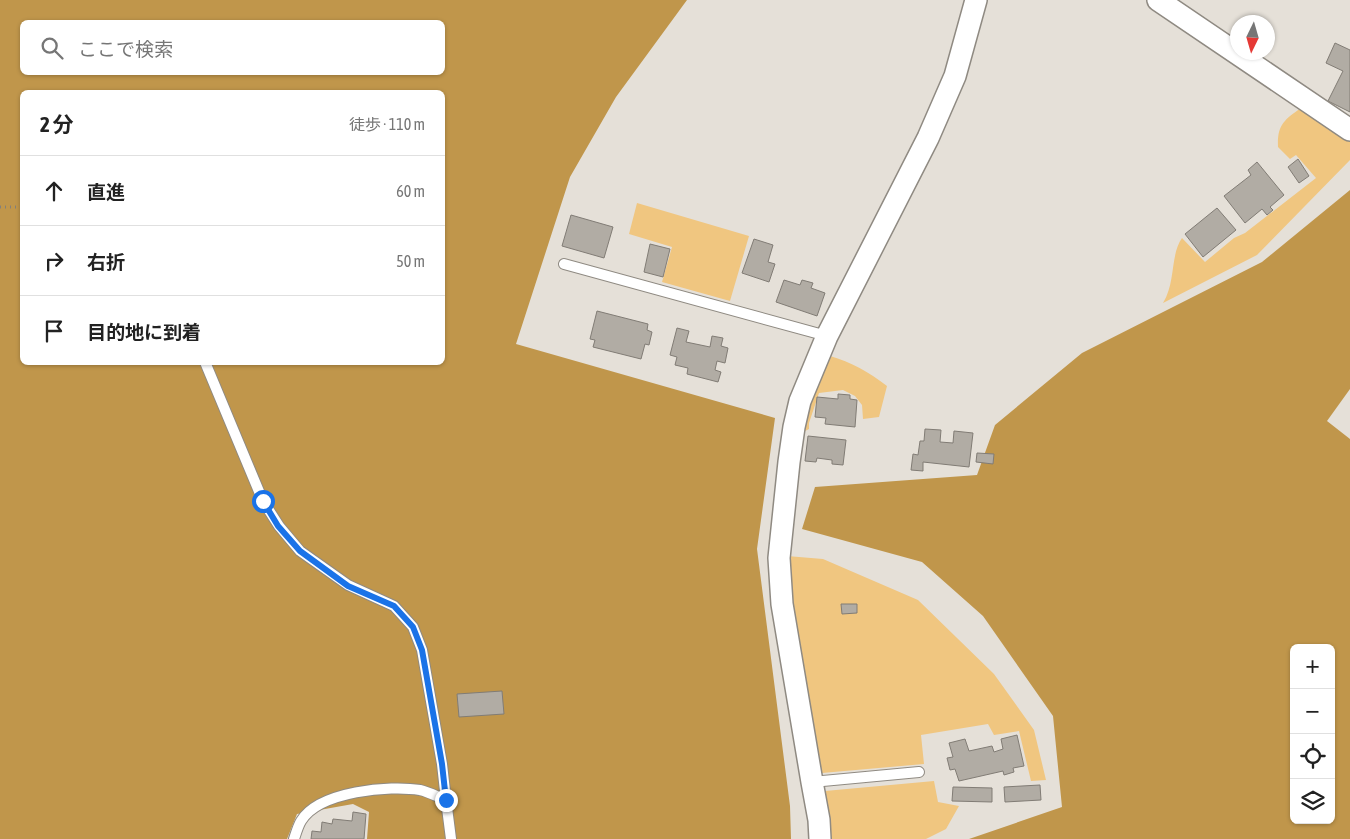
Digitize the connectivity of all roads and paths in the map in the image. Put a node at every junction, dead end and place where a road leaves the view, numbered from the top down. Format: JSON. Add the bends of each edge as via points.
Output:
{"nodes":[{"id":1,"x":976,"y":0,"type":"edge"},
{"id":2,"x":1158,"y":0,"type":"edge"},
{"id":3,"x":1350,"y":130,"type":"edge"},
{"id":4,"x":0,"y":207,"type":"edge"},
{"id":5,"x":20,"y":207,"type":"edge"},
{"id":6,"x":564,"y":264,"type":"dead end"},
{"id":7,"x":827,"y":336,"type":"junction"},
{"id":8,"x":207,"y":365,"type":"edge"},
{"id":9,"x":919,"y":772,"type":"dead end"},
{"id":10,"x":812,"y":782,"type":"junction"},
{"id":11,"x":446,"y":800,"type":"junction"},
{"id":12,"x":294,"y":839,"type":"edge"},
{"id":13,"x":451,"y":839,"type":"edge"},
{"id":14,"x":820,"y":839,"type":"edge"}],
"edges":[{"from":1,"to":7,"type":"street","via":[[955,76],[928,138]]},
{"from":2,"to":3,"type":"street"},
{"from":4,"to":5,"type":"path"},
{"from":6,"to":7,"type":"lane"},
{"from":7,"to":10,"type":"street","via":[[806,384],[794,426],[779,558],[782,604]]},
{"from":8,"to":11,"type":"lane","via":[[263,501],[278,526],[300,551],[348,586],[394,606],[413,627],[422,650]]},
{"from":9,"to":10,"type":"lane"},
{"from":10,"to":14,"type":"street"},
{"from":11,"to":12,"type":"lane","via":[[421,790],[364,790],[315,808],[302,820]]},
{"from":11,"to":13,"type":"lane"}]}
